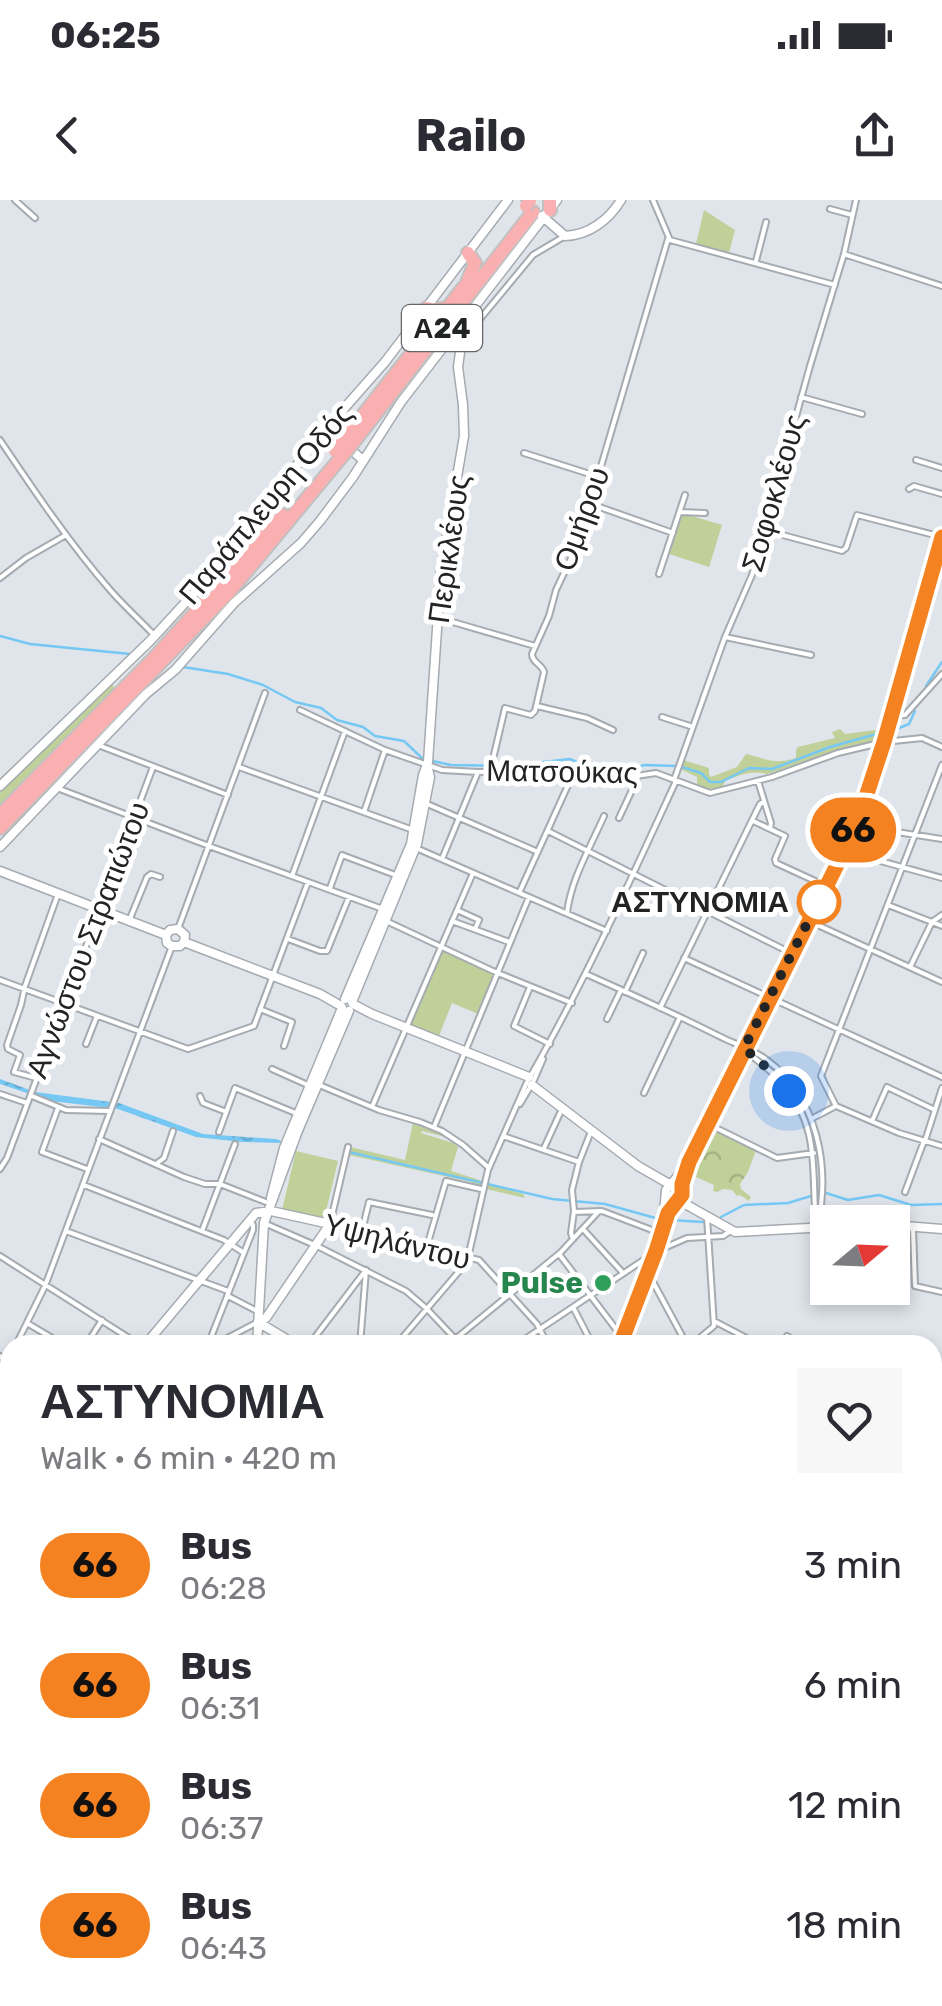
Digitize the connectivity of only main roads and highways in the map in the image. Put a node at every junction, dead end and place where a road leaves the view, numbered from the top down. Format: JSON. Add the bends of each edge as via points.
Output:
{"nodes":[{"id":1,"x":540,"y":206,"type":"edge"},
{"id":2,"x":489,"y":254,"type":"junction"},
{"id":3,"x":467,"y":283,"type":"junction"},
{"id":4,"x":446,"y":308,"type":"junction"},
{"id":5,"x":431,"y":327,"type":"junction"},
{"id":6,"x":343,"y":447,"type":"junction"},
{"id":7,"x":156,"y":662,"type":"junction"},
{"id":8,"x":0,"y":815,"type":"edge"},
{"id":9,"x":0,"y":828,"type":"edge"}],
"edges":[{"from":1,"to":2,"type":"highway","number":"Α24"},
{"from":1,"to":6,"type":"highway","number":"Α24","via":[[401,391]]},
{"from":2,"to":3,"type":"highway","number":"Α24"},
{"from":2,"to":3,"type":"highway","via":[[468,253],[475,263]]},
{"from":3,"to":4,"type":"highway","number":"Α24"},
{"from":4,"to":5,"type":"highway","number":"Α24"},
{"from":4,"to":5,"type":"highway","via":[[427,308]]},
{"from":5,"to":6,"type":"highway","number":"Α24"},
{"from":6,"to":7,"type":"highway","number":"Α24"},
{"from":6,"to":7,"type":"highway","number":"Α24","via":[[244,575]]},
{"from":7,"to":8,"type":"highway","number":"Α24"},
{"from":7,"to":9,"type":"highway","number":"Α24"}]}
